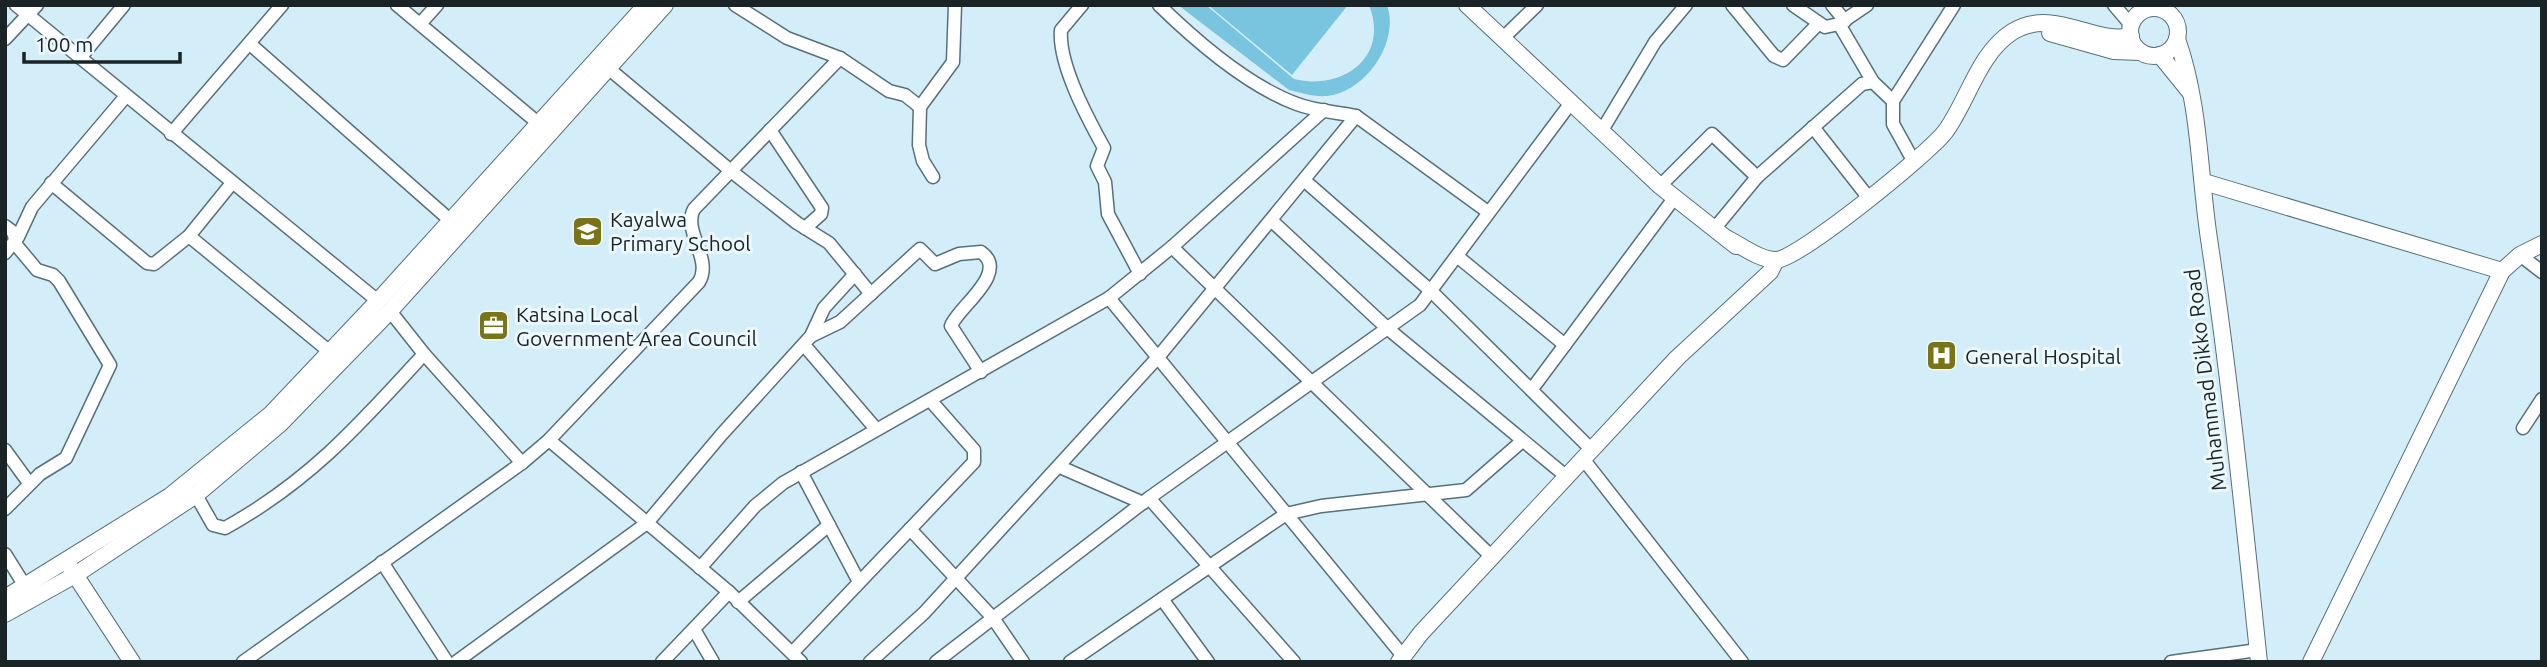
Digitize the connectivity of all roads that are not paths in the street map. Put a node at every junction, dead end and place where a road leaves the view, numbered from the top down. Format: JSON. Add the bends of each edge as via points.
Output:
{"nodes":[{"id":1,"x":16,"y":5,"type":"edge"},
{"id":2,"x":37,"y":5,"type":"edge"},
{"id":3,"x":124,"y":5,"type":"edge"},
{"id":4,"x":282,"y":5,"type":"edge"},
{"id":5,"x":397,"y":5,"type":"edge"},
{"id":6,"x":437,"y":5,"type":"edge"},
{"id":7,"x":646,"y":5,"type":"edge"},
{"id":8,"x":665,"y":5,"type":"edge"},
{"id":9,"x":736,"y":5,"type":"edge"},
{"id":10,"x":955,"y":5,"type":"edge"},
{"id":11,"x":1082,"y":5,"type":"edge"},
{"id":12,"x":1159,"y":5,"type":"edge"},
{"id":13,"x":1467,"y":5,"type":"edge"},
{"id":14,"x":1537,"y":5,"type":"edge"},
{"id":15,"x":1686,"y":5,"type":"edge"},
{"id":16,"x":1732,"y":5,"type":"edge"},
{"id":17,"x":1793,"y":5,"type":"edge"},
{"id":18,"x":1832,"y":5,"type":"edge"},
{"id":19,"x":1867,"y":5,"type":"edge"},
{"id":20,"x":1954,"y":5,"type":"edge"},
{"id":21,"x":2114,"y":5,"type":"edge"},
{"id":22,"x":2166,"y":8,"type":"edge"},
{"id":23,"x":28,"y":16,"type":"junction"},
{"id":24,"x":2133,"y":21,"type":"edge"},
{"id":25,"x":1842,"y":23,"type":"junction"},
{"id":26,"x":420,"y":24,"type":"junction"},
{"id":27,"x":1818,"y":24,"type":"junction"},
{"id":28,"x":1503,"y":38,"type":"junction"},
{"id":29,"x":5,"y":39,"type":"edge"},
{"id":30,"x":2177,"y":39,"type":"junction"},
{"id":31,"x":250,"y":44,"type":"junction"},
{"id":32,"x":2141,"y":52,"type":"junction"},
{"id":33,"x":2160,"y":55,"type":"junction"},
{"id":34,"x":80,"y":58,"type":"junction"},
{"id":35,"x":840,"y":58,"type":"junction"},
{"id":36,"x":608,"y":68,"type":"junction"},
{"id":37,"x":1873,"y":82,"type":"junction"},
{"id":38,"x":2192,"y":94,"type":"junction"},
{"id":39,"x":126,"y":96,"type":"junction"},
{"id":40,"x":1966,"y":97,"type":"junction"},
{"id":41,"x":1893,"y":101,"type":"junction"},
{"id":42,"x":1570,"y":104,"type":"junction"},
{"id":43,"x":920,"y":107,"type":"junction"},
{"id":44,"x":1324,"y":110,"type":"junction"},
{"id":45,"x":1356,"y":116,"type":"junction"},
{"id":46,"x":538,"y":123,"type":"junction"},
{"id":47,"x":1813,"y":127,"type":"junction"},
{"id":48,"x":770,"y":130,"type":"junction"},
{"id":49,"x":1601,"y":132,"type":"junction"},
{"id":50,"x":171,"y":134,"type":"junction"},
{"id":51,"x":1914,"y":162,"type":"junction"},
{"id":52,"x":731,"y":171,"type":"junction"},
{"id":53,"x":933,"y":177,"type":"dead end"},
{"id":54,"x":1757,"y":177,"type":"junction"},
{"id":55,"x":1306,"y":181,"type":"junction"},
{"id":56,"x":2204,"y":182,"type":"junction"},
{"id":57,"x":51,"y":183,"type":"junction"},
{"id":58,"x":232,"y":183,"type":"junction"},
{"id":59,"x":1660,"y":186,"type":"junction"},
{"id":60,"x":1675,"y":197,"type":"junction"},
{"id":61,"x":1868,"y":197,"type":"junction"},
{"id":62,"x":1488,"y":212,"type":"junction"},
{"id":63,"x":451,"y":221,"type":"junction"},
{"id":64,"x":1272,"y":221,"type":"junction"},
{"id":65,"x":5,"y":226,"type":"edge"},
{"id":66,"x":805,"y":228,"type":"junction"},
{"id":67,"x":1722,"y":233,"type":"junction"},
{"id":68,"x":189,"y":236,"type":"junction"},
{"id":69,"x":15,"y":242,"type":"junction"},
{"id":70,"x":2542,"y":244,"type":"edge"},
{"id":71,"x":1172,"y":247,"type":"junction"},
{"id":72,"x":5,"y":253,"type":"edge"},
{"id":73,"x":2520,"y":255,"type":"junction"},
{"id":74,"x":1457,"y":256,"type":"junction"},
{"id":75,"x":1773,"y":266,"type":"junction"},
{"id":76,"x":2502,"y":271,"type":"junction"},
{"id":77,"x":2542,"y":272,"type":"edge"},
{"id":78,"x":855,"y":274,"type":"junction"},
{"id":79,"x":1140,"y":274,"type":"junction"},
{"id":80,"x":1217,"y":288,"type":"junction"},
{"id":81,"x":1432,"y":292,"type":"junction"},
{"id":82,"x":871,"y":294,"type":"junction"},
{"id":83,"x":1109,"y":299,"type":"junction"},
{"id":84,"x":384,"y":306,"type":"junction"},
{"id":85,"x":1387,"y":328,"type":"junction"},
{"id":86,"x":807,"y":341,"type":"junction"},
{"id":87,"x":1564,"y":345,"type":"junction"},
{"id":88,"x":330,"y":352,"type":"junction"},
{"id":89,"x":424,"y":354,"type":"junction"},
{"id":90,"x":1159,"y":356,"type":"junction"},
{"id":91,"x":981,"y":372,"type":"junction"},
{"id":92,"x":1311,"y":383,"type":"junction"},
{"id":93,"x":1532,"y":389,"type":"junction"},
{"id":94,"x":2542,"y":399,"type":"edge"},
{"id":95,"x":930,"y":400,"type":"junction"},
{"id":96,"x":2523,"y":428,"type":"dead end"},
{"id":97,"x":876,"y":429,"type":"junction"},
{"id":98,"x":549,"y":440,"type":"junction"},
{"id":99,"x":1228,"y":442,"type":"junction"},
{"id":100,"x":1521,"y":442,"type":"junction"},
{"id":101,"x":5,"y":450,"type":"edge"},
{"id":102,"x":1588,"y":455,"type":"junction"},
{"id":103,"x":522,"y":463,"type":"junction"},
{"id":104,"x":1060,"y":467,"type":"junction"},
{"id":105,"x":801,"y":472,"type":"junction"},
{"id":106,"x":1567,"y":477,"type":"junction"},
{"id":107,"x":30,"y":483,"type":"junction"},
{"id":108,"x":196,"y":495,"type":"junction"},
{"id":109,"x":1426,"y":495,"type":"junction"},
{"id":110,"x":1146,"y":500,"type":"junction"},
{"id":111,"x":5,"y":509,"type":"edge"},
{"id":112,"x":1286,"y":514,"type":"junction"},
{"id":113,"x":646,"y":523,"type":"junction"},
{"id":114,"x":829,"y":525,"type":"junction"},
{"id":115,"x":910,"y":529,"type":"junction"},
{"id":116,"x":5,"y":554,"type":"edge"},
{"id":117,"x":1493,"y":558,"type":"junction"},
{"id":118,"x":382,"y":562,"type":"junction"},
{"id":119,"x":71,"y":568,"type":"junction"},
{"id":120,"x":700,"y":568,"type":"junction"},
{"id":121,"x":1208,"y":568,"type":"junction"},
{"id":122,"x":957,"y":579,"type":"junction"},
{"id":123,"x":859,"y":582,"type":"junction"},
{"id":124,"x":25,"y":586,"type":"junction"},
{"id":125,"x":734,"y":597,"type":"junction"},
{"id":126,"x":5,"y":598,"type":"edge"},
{"id":127,"x":1162,"y":599,"type":"junction"},
{"id":128,"x":5,"y":614,"type":"edge"},
{"id":129,"x":993,"y":618,"type":"junction"},
{"id":130,"x":695,"y":631,"type":"junction"},
{"id":131,"x":2259,"y":656,"type":"edge"},
{"id":132,"x":797,"y":657,"type":"edge"},
{"id":133,"x":1202,"y":659,"type":"edge"},
{"id":134,"x":1401,"y":659,"type":"edge"},
{"id":135,"x":132,"y":662,"type":"edge"},
{"id":136,"x":243,"y":662,"type":"edge"},
{"id":137,"x":447,"y":662,"type":"edge"},
{"id":138,"x":456,"y":662,"type":"edge"},
{"id":139,"x":662,"y":662,"type":"edge"},
{"id":140,"x":713,"y":662,"type":"edge"},
{"id":141,"x":870,"y":662,"type":"edge"},
{"id":142,"x":936,"y":662,"type":"edge"},
{"id":143,"x":1023,"y":662,"type":"edge"},
{"id":144,"x":1070,"y":662,"type":"edge"},
{"id":145,"x":1294,"y":662,"type":"edge"},
{"id":146,"x":1742,"y":662,"type":"edge"},
{"id":147,"x":2171,"y":662,"type":"edge"},
{"id":148,"x":2311,"y":662,"type":"edge"}],
"edges":[{"from":1,"to":23,"type":"street"},
{"from":2,"to":23,"type":"street"},
{"from":3,"to":34,"type":"street"},
{"from":4,"to":31,"type":"street"},
{"from":5,"to":26,"type":"street"},
{"from":6,"to":26,"type":"street"},
{"from":7,"to":46,"type":"main road"},
{"from":8,"to":36,"type":"main road"},
{"from":9,"to":35,"type":"street","via":[[787,37]]},
{"from":10,"to":43,"type":"street","via":[[953,62]]},
{"from":11,"to":79,"type":"street","via":[[1060,30],[1062,47],[1104,148],[1097,166],[1105,182],[1108,214]]},
{"from":12,"to":44,"type":"street","via":[[1186,32],[1261,86],[1296,104]]},
{"from":13,"to":28,"type":"main road"},
{"from":14,"to":28,"type":"street"},
{"from":15,"to":49,"type":"street","via":[[1655,42]]},
{"from":16,"to":27,"type":"street","via":[[1774,56],[1783,60]]},
{"from":17,"to":27,"type":"street"},
{"from":18,"to":25,"type":"street"},
{"from":19,"to":25,"type":"street"},
{"from":20,"to":41,"type":"street"},
{"from":21,"to":24,"type":"street"},
{"from":22,"to":24,"type":"main road","via":[[2147,9]]},
{"from":22,"to":30,"type":"main road","via":[[2178,26]]},
{"from":23,"to":29,"type":"street"},
{"from":23,"to":34,"type":"street"},
{"from":24,"to":32,"type":"main road"},
{"from":24,"to":40,"type":"main road","via":[[2116,37],[2048,23],[2020,27],[1999,42]]},
{"from":25,"to":27,"type":"street"},
{"from":25,"to":37,"type":"street"},
{"from":26,"to":46,"type":"street"},
{"from":28,"to":42,"type":"main road"},
{"from":30,"to":33,"type":"main road"},
{"from":30,"to":38,"type":"main road","name":"Muhammad Dikko Road"},
{"from":31,"to":50,"type":"street"},
{"from":31,"to":63,"type":"street"},
{"from":32,"to":33,"type":"main road"},
{"from":32,"to":40,"type":"main road","via":[[2114,51],[2050,33],[2034,33],[2001,53]]},
{"from":33,"to":38,"type":"main road"},
{"from":34,"to":39,"type":"street"},
{"from":35,"to":43,"type":"street"},
{"from":35,"to":48,"type":"street"},
{"from":36,"to":52,"type":"street"},
{"from":36,"to":84,"type":"main road"},
{"from":37,"to":41,"type":"street"},
{"from":37,"to":47,"type":"street","via":[[1862,84]]},
{"from":38,"to":56,"type":"main road","name":"Muhammad Dikko Road"},
{"from":39,"to":50,"type":"street"},
{"from":39,"to":57,"type":"street"},
{"from":40,"to":51,"type":"main road","via":[[1945,132]]},
{"from":41,"to":51,"type":"street","via":[[1893,124]]},
{"from":42,"to":49,"type":"main road"},
{"from":42,"to":62,"type":"street"},
{"from":43,"to":53,"type":"street","via":[[919,145]]},
{"from":44,"to":45,"type":"street"},
{"from":44,"to":71,"type":"street"},
{"from":45,"to":55,"type":"street"},
{"from":45,"to":62,"type":"street"},
{"from":46,"to":63,"type":"main road"},
{"from":47,"to":54,"type":"street"},
{"from":47,"to":61,"type":"street"},
{"from":48,"to":52,"type":"street"},
{"from":48,"to":66,"type":"street","via":[[822,208]]},
{"from":49,"to":59,"type":"main road"},
{"from":50,"to":58,"type":"street"},
{"from":51,"to":61,"type":"main road"},
{"from":52,"to":66,"type":"street"},
{"from":52,"to":98,"type":"street","via":[[691,215],[704,269],[699,282]]},
{"from":54,"to":59,"type":"street","via":[[1712,134]]},
{"from":54,"to":67,"type":"street"},
{"from":55,"to":64,"type":"street"},
{"from":55,"to":81,"type":"street"},
{"from":56,"to":76,"type":"main road"},
{"from":56,"to":131,"type":"main road","name":"Muhammad Dikko Road"},
{"from":57,"to":68,"type":"street","via":[[147,263],[161,261]]},
{"from":57,"to":69,"type":"street","via":[[32,206]]},
{"from":58,"to":68,"type":"street"},
{"from":58,"to":84,"type":"street"},
{"from":59,"to":60,"type":"main road"},
{"from":60,"to":67,"type":"main road"},
{"from":60,"to":87,"type":"street"},
{"from":61,"to":75,"type":"main road","via":[[1828,231]]},
{"from":62,"to":74,"type":"street"},
{"from":63,"to":84,"type":"main road"},
{"from":64,"to":80,"type":"street"},
{"from":64,"to":85,"type":"street"},
{"from":65,"to":69,"type":"street","via":[[13,232]]},
{"from":66,"to":78,"type":"street","via":[[830,243]]},
{"from":67,"to":75,"type":"main road"},
{"from":68,"to":88,"type":"street"},
{"from":69,"to":72,"type":"street"},
{"from":69,"to":107,"type":"street","via":[[37,270],[59,281],[110,365],[66,458]]},
{"from":70,"to":73,"type":"main road"},
{"from":71,"to":79,"type":"street"},
{"from":71,"to":80,"type":"street"},
{"from":73,"to":76,"type":"main road"},
{"from":73,"to":77,"type":"street"},
{"from":74,"to":81,"type":"street"},
{"from":74,"to":87,"type":"street"},
{"from":75,"to":102,"type":"main road","via":[[1677,358]]},
{"from":76,"to":148,"type":"main road"},
{"from":78,"to":82,"type":"street"},
{"from":78,"to":86,"type":"street","via":[[824,308]]},
{"from":79,"to":83,"type":"street"},
{"from":80,"to":90,"type":"street"},
{"from":80,"to":92,"type":"street"},
{"from":81,"to":85,"type":"street"},
{"from":81,"to":93,"type":"street"},
{"from":82,"to":86,"type":"street","via":[[840,322]]},
{"from":82,"to":91,"type":"street","via":[[920,249],[935,264],[959,254],[981,252],[988,261],[988,279],[951,326]]},
{"from":83,"to":90,"type":"street"},
{"from":83,"to":91,"type":"street"},
{"from":84,"to":88,"type":"main road"},
{"from":84,"to":89,"type":"street"},
{"from":84,"to":108,"type":"main road","via":[[280,424]]},
{"from":85,"to":92,"type":"street"},
{"from":85,"to":100,"type":"street"},
{"from":86,"to":97,"type":"street"},
{"from":86,"to":113,"type":"street"},
{"from":87,"to":93,"type":"street"},
{"from":88,"to":119,"type":"main road","via":[[271,414],[203,472]]},
{"from":89,"to":103,"type":"street"},
{"from":89,"to":108,"type":"street","via":[[314,469],[242,518],[225,528],[213,525]]},
{"from":90,"to":99,"type":"street"},
{"from":90,"to":104,"type":"street"},
{"from":91,"to":95,"type":"street"},
{"from":92,"to":99,"type":"street"},
{"from":92,"to":109,"type":"street"},
{"from":93,"to":102,"type":"street"},
{"from":94,"to":96,"type":"street"},
{"from":95,"to":97,"type":"street"},
{"from":95,"to":115,"type":"street","via":[[976,456]]},
{"from":97,"to":105,"type":"street"},
{"from":98,"to":103,"type":"street"},
{"from":98,"to":113,"type":"street"},
{"from":99,"to":110,"type":"street"},
{"from":99,"to":112,"type":"street"},
{"from":100,"to":106,"type":"street"},
{"from":100,"to":109,"type":"street","via":[[1473,487],[1454,494]]},
{"from":101,"to":107,"type":"street"},
{"from":102,"to":106,"type":"main road"},
{"from":102,"to":146,"type":"street"},
{"from":103,"to":118,"type":"street"},
{"from":104,"to":110,"type":"street"},
{"from":104,"to":122,"type":"street"},
{"from":105,"to":114,"type":"street"},
{"from":105,"to":120,"type":"street","via":[[755,506]]},
{"from":106,"to":117,"type":"main road"},
{"from":107,"to":111,"type":"street"},
{"from":108,"to":119,"type":"main road"},
{"from":109,"to":112,"type":"street"},
{"from":109,"to":117,"type":"street"},
{"from":110,"to":121,"type":"street"},
{"from":110,"to":129,"type":"street"},
{"from":112,"to":121,"type":"street"},
{"from":112,"to":134,"type":"street"},
{"from":113,"to":120,"type":"street"},
{"from":113,"to":138,"type":"street"},
{"from":114,"to":123,"type":"street"},
{"from":114,"to":125,"type":"street"},
{"from":115,"to":122,"type":"street"},
{"from":115,"to":123,"type":"street"},
{"from":116,"to":124,"type":"street"},
{"from":117,"to":134,"type":"main road"},
{"from":118,"to":136,"type":"street"},
{"from":118,"to":137,"type":"street"},
{"from":119,"to":124,"type":"main road"},
{"from":119,"to":128,"type":"main road"},
{"from":119,"to":135,"type":"main road"},
{"from":120,"to":125,"type":"street"},
{"from":121,"to":127,"type":"street"},
{"from":121,"to":145,"type":"street"},
{"from":122,"to":129,"type":"street"},
{"from":122,"to":141,"type":"street"},
{"from":123,"to":132,"type":"street"},
{"from":124,"to":126,"type":"main road"},
{"from":125,"to":130,"type":"street"},
{"from":125,"to":132,"type":"street"},
{"from":127,"to":133,"type":"street"},
{"from":127,"to":144,"type":"street"},
{"from":129,"to":142,"type":"street"},
{"from":129,"to":143,"type":"street"},
{"from":130,"to":139,"type":"street"},
{"from":130,"to":140,"type":"street"},
{"from":131,"to":147,"type":"street"}]}
